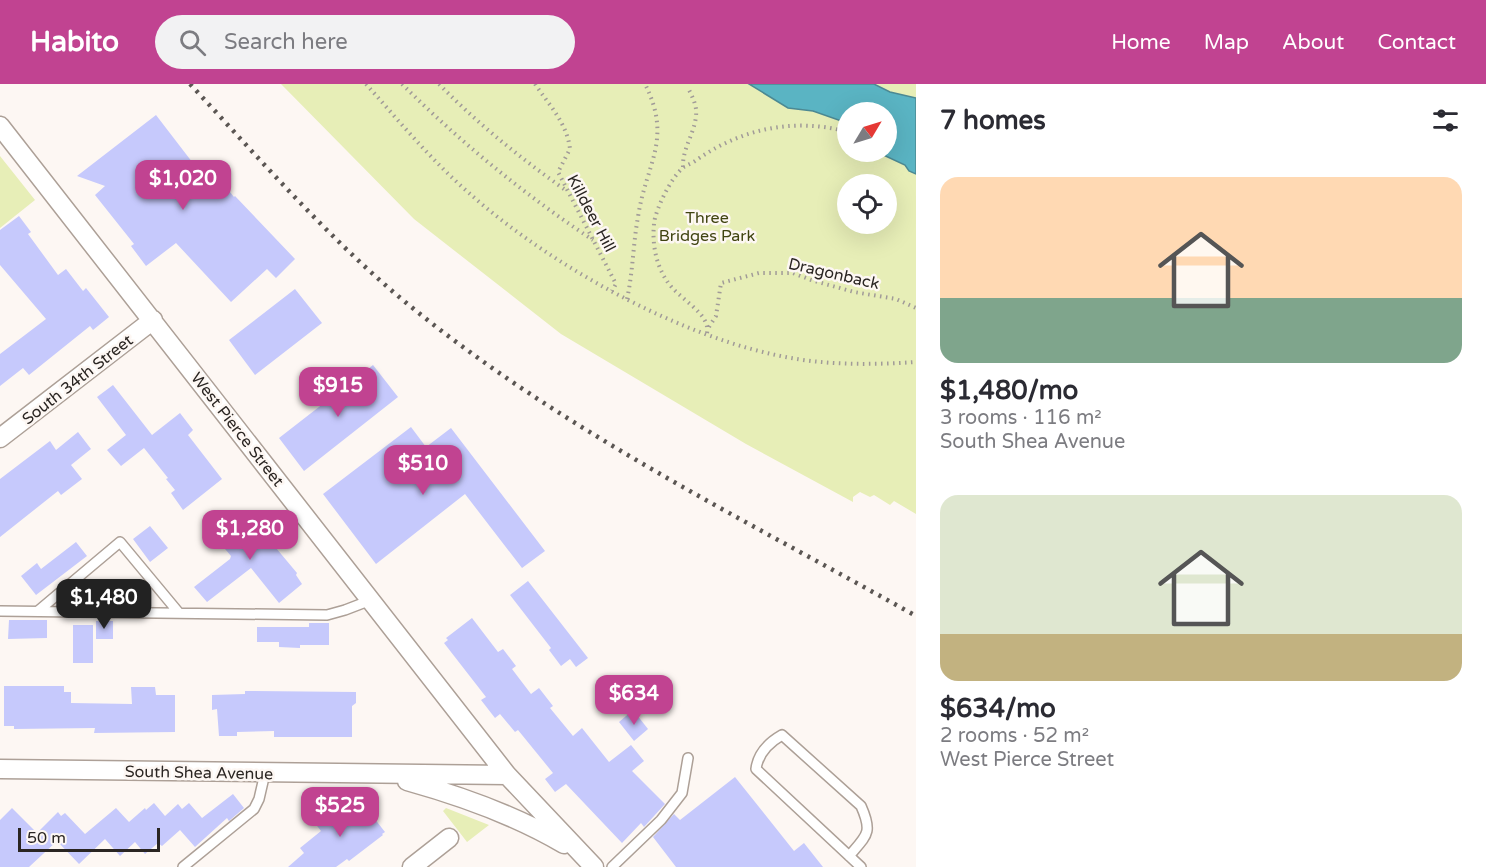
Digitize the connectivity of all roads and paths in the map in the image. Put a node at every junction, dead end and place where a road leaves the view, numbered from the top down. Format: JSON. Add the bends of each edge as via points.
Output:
{"nodes":[{"id":1,"x":366,"y":84,"type":"edge"},
{"id":2,"x":402,"y":84,"type":"edge"},
{"id":3,"x":438,"y":84,"type":"edge"},
{"id":4,"x":535,"y":84,"type":"edge"},
{"id":5,"x":645,"y":84,"type":"edge"},
{"id":6,"x":689,"y":90,"type":"dead end"},
{"id":7,"x":0,"y":126,"type":"edge"},
{"id":8,"x":837,"y":130,"type":"edge"},
{"id":9,"x":683,"y":167,"type":"junction"},
{"id":10,"x":566,"y":190,"type":"junction"},
{"id":11,"x":593,"y":240,"type":"junction"},
{"id":12,"x":612,"y":291,"type":"junction"},
{"id":13,"x":627,"y":299,"type":"junction"},
{"id":14,"x":916,"y":308,"type":"edge"},
{"id":15,"x":153,"y":320,"type":"junction"},
{"id":16,"x":708,"y":328,"type":"junction"},
{"id":17,"x":707,"y":333,"type":"junction"},
{"id":18,"x":916,"y":362,"type":"edge"},
{"id":19,"x":0,"y":438,"type":"edge"},
{"id":20,"x":371,"y":600,"type":"junction"},
{"id":21,"x":0,"y":611,"type":"edge"},
{"id":22,"x":38,"y":611,"type":"junction"},
{"id":23,"x":179,"y":613,"type":"junction"},
{"id":24,"x":688,"y":758,"type":"dead end"},
{"id":25,"x":0,"y":769,"type":"edge"},
{"id":26,"x":265,"y":772,"type":"junction"},
{"id":27,"x":379,"y":774,"type":"junction"},
{"id":28,"x":507,"y":775,"type":"junction"},
{"id":29,"x":449,"y":838,"type":"dead end"},
{"id":30,"x":849,"y":856,"type":"junction"},
{"id":31,"x":588,"y":861,"type":"edge"},
{"id":32,"x":183,"y":867,"type":"edge"},
{"id":33,"x":411,"y":867,"type":"edge"},
{"id":34,"x":612,"y":867,"type":"edge"},
{"id":35,"x":861,"y":867,"type":"edge"}],
"edges":[{"from":1,"to":12,"type":"path","via":[[427,153],[483,205],[548,252]]},
{"from":2,"to":11,"type":"path","via":[[523,190]]},
{"from":3,"to":10,"type":"path","via":[[491,134]]},
{"from":4,"to":10,"type":"path","name":"Killdeer Hill","via":[[561,120],[569,140],[570,149],[558,172]]},
{"from":5,"to":13,"type":"path","via":[[656,111],[658,129],[638,215]]},
{"from":6,"to":9,"type":"path","via":[[696,105],[696,120]]},
{"from":7,"to":15,"type":"street","name":"West Pierce Street"},
{"from":8,"to":9,"type":"path","via":[[813,125],[758,130],[726,142]]},
{"from":9,"to":16,"type":"path","via":[[656,215],[655,251],[666,281],[703,316]]},
{"from":10,"to":11,"type":"path","name":"Killdeer Hill"},
{"from":11,"to":12,"type":"path","name":"Killdeer Hill","via":[[616,284]]},
{"from":12,"to":13,"type":"path"},
{"from":13,"to":17,"type":"path"},
{"from":14,"to":16,"type":"path","name":"Dragonback","via":[[896,299],[854,292],[793,273],[759,273],[721,283],[716,316]]},
{"from":15,"to":19,"type":"street","name":"South 34th Street"},
{"from":15,"to":20,"type":"street","name":"West Pierce Street"},
{"from":16,"to":17,"type":"path"},
{"from":17,"to":18,"type":"path","via":[[762,351],[820,362]]},
{"from":20,"to":23,"type":"lane","via":[[327,615]]},
{"from":20,"to":28,"type":"street","name":"West Pierce Street"},
{"from":21,"to":22,"type":"lane"},
{"from":22,"to":23,"type":"lane"},
{"from":22,"to":23,"type":"lane","via":[[120,542]]},
{"from":24,"to":34,"type":"lane","via":[[682,793],[661,820]]},
{"from":25,"to":26,"type":"street","name":"South Shea Avenue"},
{"from":26,"to":27,"type":"street","name":"South Shea Avenue"},
{"from":26,"to":32,"type":"lane","via":[[254,809]]},
{"from":27,"to":28,"type":"street","name":"South Shea Avenue"},
{"from":27,"to":31,"type":"street","via":[[482,804],[540,831]]},
{"from":28,"to":31,"type":"street","name":"West Pierce Street"},
{"from":29,"to":33,"type":"street"},
{"from":30,"to":30,"type":"lane","via":[[756,770],[758,757],[782,735],[861,806],[868,834]]},
{"from":30,"to":35,"type":"lane"}]}
